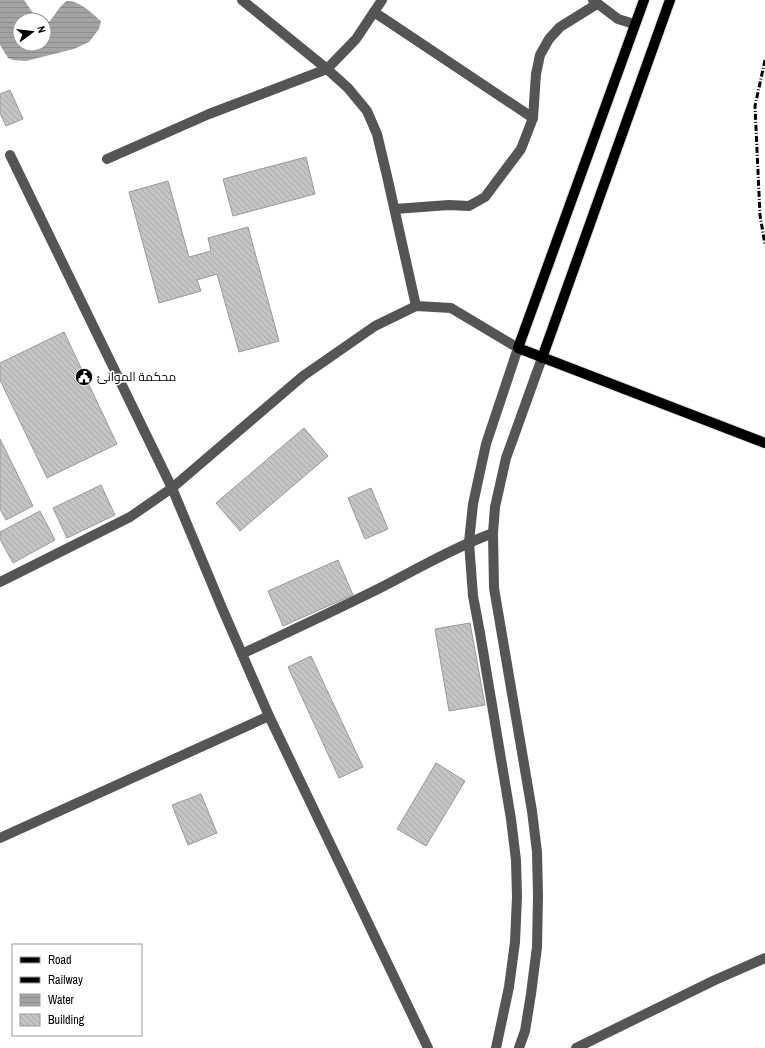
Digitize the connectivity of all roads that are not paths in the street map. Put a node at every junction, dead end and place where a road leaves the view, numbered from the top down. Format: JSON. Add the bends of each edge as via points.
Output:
{"nodes":[{"id":1,"x":242,"y":0,"type":"edge"},
{"id":2,"x":382,"y":0,"type":"edge"},
{"id":3,"x":644,"y":0,"type":"edge"},
{"id":4,"x":670,"y":0,"type":"edge"},
{"id":5,"x":595,"y":2,"type":"edge"},
{"id":6,"x":374,"y":12,"type":"junction"},
{"id":7,"x":634,"y":24,"type":"junction"},
{"id":8,"x":327,"y":69,"type":"junction"},
{"id":9,"x":533,"y":118,"type":"junction"},
{"id":10,"x":10,"y":155,"type":"dead end"},
{"id":11,"x":106,"y":159,"type":"dead end"},
{"id":12,"x":395,"y":209,"type":"junction"},
{"id":13,"x":416,"y":306,"type":"junction"},
{"id":14,"x":518,"y":348,"type":"junction"},
{"id":15,"x":542,"y":358,"type":"junction"},
{"id":16,"x":765,"y":443,"type":"edge"},
{"id":17,"x":172,"y":488,"type":"junction"},
{"id":18,"x":493,"y":533,"type":"junction"},
{"id":19,"x":469,"y":542,"type":"junction"},
{"id":20,"x":0,"y":582,"type":"edge"},
{"id":21,"x":242,"y":654,"type":"junction"},
{"id":22,"x":269,"y":716,"type":"junction"},
{"id":23,"x":0,"y":838,"type":"edge"},
{"id":24,"x":765,"y":958,"type":"edge"},
{"id":25,"x":428,"y":1048,"type":"edge"},
{"id":26,"x":496,"y":1048,"type":"edge"},
{"id":27,"x":519,"y":1048,"type":"edge"},
{"id":28,"x":576,"y":1048,"type":"edge"}],
"edges":[{"from":1,"to":8,"type":"street"},
{"from":2,"to":6,"type":"street"},
{"from":3,"to":7,"type":"main road"},
{"from":4,"to":15,"type":"main road"},
{"from":5,"to":7,"type":"street","via":[[618,19]]},
{"from":5,"to":9,"type":"street","via":[[560,27],[540,55]]},
{"from":6,"to":8,"type":"street","via":[[356,39]]},
{"from":6,"to":9,"type":"street"},
{"from":7,"to":14,"type":"main road"},
{"from":8,"to":11,"type":"street","via":[[209,114]]},
{"from":8,"to":12,"type":"street","via":[[348,88],[367,111],[377,134]]},
{"from":9,"to":12,"type":"street","via":[[521,149],[485,197],[469,206]]},
{"from":10,"to":17,"type":"street"},
{"from":12,"to":13,"type":"street"},
{"from":13,"to":14,"type":"street","via":[[451,308]]},
{"from":13,"to":17,"type":"street","via":[[375,326],[303,376]]},
{"from":14,"to":15,"type":"main road"},
{"from":14,"to":19,"type":"street","via":[[486,444],[473,504]]},
{"from":15,"to":16,"type":"main road"},
{"from":15,"to":18,"type":"street","via":[[506,458],[494,506]]},
{"from":17,"to":20,"type":"street","via":[[130,516]]},
{"from":17,"to":21,"type":"street"},
{"from":18,"to":19,"type":"street"},
{"from":18,"to":27,"type":"street","via":[[494,588],[537,852],[537,947],[530,1001]]},
{"from":19,"to":21,"type":"street"},
{"from":19,"to":26,"type":"street","via":[[473,596],[500,747],[516,860],[515,942],[509,988]]},
{"from":21,"to":22,"type":"street"},
{"from":22,"to":23,"type":"street"},
{"from":22,"to":25,"type":"street"},
{"from":24,"to":28,"type":"street"}]}
